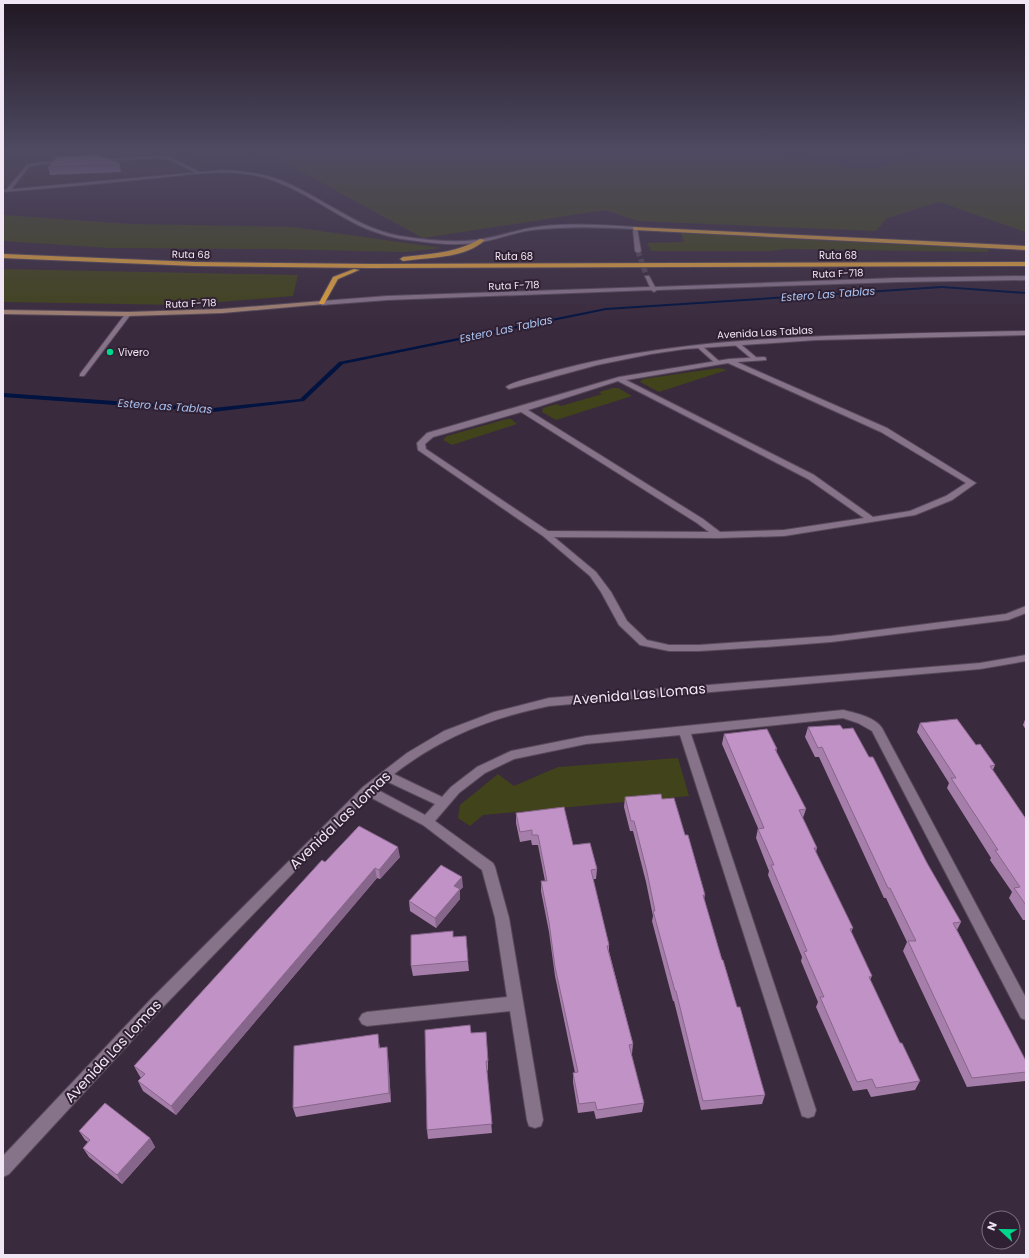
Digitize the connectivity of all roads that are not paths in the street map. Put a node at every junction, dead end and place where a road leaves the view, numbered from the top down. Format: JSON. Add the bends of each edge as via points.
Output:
{"nodes":[{"id":1,"x":338,"y":211,"type":"edge"},
{"id":2,"x":635,"y":228,"type":"junction"},
{"id":3,"x":482,"y":240,"type":"junction"},
{"id":4,"x":1026,"y":248,"type":"edge"},
{"id":5,"x":42,"y":250,"type":"dead end"},
{"id":6,"x":638,"y":251,"type":"tunnel mouth"},
{"id":7,"x":3,"y":256,"type":"edge"},
{"id":8,"x":188,"y":257,"type":"dead end"},
{"id":9,"x":202,"y":257,"type":"dead end"},
{"id":10,"x":1026,"y":257,"type":"edge"},
{"id":11,"x":363,"y":259,"type":"dead end"},
{"id":12,"x":395,"y":259,"type":"dead end"},
{"id":13,"x":403,"y":259,"type":"junction"},
{"id":14,"x":1026,"y":264,"type":"edge"},
{"id":15,"x":298,"y":266,"type":"junction"},
{"id":16,"x":371,"y":266,"type":"junction"},
{"id":17,"x":329,"y":275,"type":"junction"},
{"id":18,"x":647,"y":277,"type":"tunnel mouth"},
{"id":19,"x":1026,"y":278,"type":"edge"},
{"id":20,"x":654,"y":290,"type":"junction"},
{"id":21,"x":322,"y":303,"type":"junction"},
{"id":22,"x":3,"y":312,"type":"edge"},
{"id":23,"x":128,"y":314,"type":"junction"},
{"id":24,"x":1026,"y":333,"type":"edge"},
{"id":25,"x":736,"y":343,"type":"junction"},
{"id":26,"x":699,"y":346,"type":"junction"},
{"id":27,"x":755,"y":359,"type":"junction"},
{"id":28,"x":764,"y":359,"type":"dead end"},
{"id":29,"x":729,"y":361,"type":"junction"},
{"id":30,"x":718,"y":362,"type":"junction"},
{"id":31,"x":82,"y":375,"type":"dead end"},
{"id":32,"x":619,"y":379,"type":"junction"},
{"id":33,"x":509,"y":387,"type":"dead end"},
{"id":34,"x":522,"y":409,"type":"junction"},
{"id":35,"x":871,"y":520,"type":"junction"},
{"id":36,"x":546,"y":534,"type":"junction"},
{"id":37,"x":718,"y":535,"type":"junction"},
{"id":38,"x":1026,"y":609,"type":"edge"},
{"id":39,"x":1026,"y":658,"type":"edge"},
{"id":40,"x":684,"y":731,"type":"junction"},
{"id":41,"x":385,"y":775,"type":"junction"},
{"id":42,"x":367,"y":790,"type":"junction"},
{"id":43,"x":444,"y":803,"type":"junction"},
{"id":44,"x":427,"y":822,"type":"junction"},
{"id":45,"x":515,"y":1003,"type":"junction"},
{"id":46,"x":1026,"y":1013,"type":"edge"},
{"id":47,"x":367,"y":1019,"type":"dead end"},
{"id":48,"x":808,"y":1110,"type":"dead end"},
{"id":49,"x":535,"y":1120,"type":"dead end"},
{"id":50,"x":3,"y":1168,"type":"edge"}],
"edges":[{"from":1,"to":3,"type":"street","via":[[388,235],[431,241]]},
{"from":2,"to":3,"type":"street","via":[[550,227],[510,232]]},
{"from":2,"to":4,"type":"highway"},
{"from":2,"to":6,"type":"street"},
{"from":3,"to":13,"type":"highway","via":[[453,252]]},
{"from":5,"to":8,"type":"highway","name":"Ruta 68"},
{"from":7,"to":15,"type":"highway","name":"Ruta 68"},
{"from":9,"to":11,"type":"highway","name":"Ruta 68"},
{"from":10,"to":13,"type":"highway","name":"Ruta 68"},
{"from":12,"to":13,"type":"highway","name":"Ruta 68"},
{"from":14,"to":16,"type":"highway","name":"Ruta 68"},
{"from":15,"to":16,"type":"highway","name":"Ruta 68"},
{"from":15,"to":17,"type":"highway"},
{"from":16,"to":17,"type":"highway"},
{"from":17,"to":21,"type":"highway"},
{"from":18,"to":20,"type":"street"},
{"from":19,"to":20,"type":"street","name":"Ruta F-718","via":[[896,280]]},
{"from":20,"to":21,"type":"street","name":"Ruta F-718","via":[[387,298]]},
{"from":21,"to":23,"type":"main road","name":"Ruta F-718","via":[[222,311]]},
{"from":22,"to":23,"type":"main road","name":"Ruta F-718"},
{"from":23,"to":31,"type":"street"},
{"from":24,"to":25,"type":"street","name":"Avenida Las Tablas","via":[[863,336]]},
{"from":25,"to":26,"type":"street","name":"Avenida Las Tablas"},
{"from":25,"to":27,"type":"street"},
{"from":26,"to":30,"type":"street"},
{"from":26,"to":33,"type":"street","name":"Avenida Las Tablas","via":[[591,363]]},
{"from":27,"to":28,"type":"street"},
{"from":27,"to":29,"type":"street"},
{"from":29,"to":30,"type":"street"},
{"from":29,"to":35,"type":"street","via":[[884,430],[972,483],[949,498],[912,513]]},
{"from":30,"to":32,"type":"street"},
{"from":32,"to":34,"type":"street"},
{"from":32,"to":35,"type":"street","via":[[811,477]]},
{"from":34,"to":36,"type":"street","via":[[430,435],[421,443],[422,450]]},
{"from":34,"to":37,"type":"street","via":[[700,521]]},
{"from":35,"to":37,"type":"street","via":[[784,533]]},
{"from":36,"to":37,"type":"street"},
{"from":36,"to":38,"type":"street","via":[[593,574],[623,623],[644,643],[669,648],[831,639],[1008,617]]},
{"from":39,"to":41,"type":"street","name":"Avenida Las Lomas","via":[[920,672],[549,702],[471,723],[419,750]]},
{"from":40,"to":43,"type":"street","via":[[586,740],[511,755],[481,770],[455,790]]},
{"from":40,"to":46,"type":"street","via":[[843,714],[876,728]]},
{"from":40,"to":48,"type":"street"},
{"from":41,"to":42,"type":"street","name":"Avenida Las Lomas"},
{"from":41,"to":43,"type":"street"},
{"from":42,"to":44,"type":"street"},
{"from":42,"to":50,"type":"street","name":"Avenida Las Lomas","via":[[156,1004]]},
{"from":43,"to":44,"type":"street"},
{"from":44,"to":45,"type":"street","via":[[488,867],[502,918]]},
{"from":45,"to":47,"type":"street"},
{"from":45,"to":49,"type":"street"}]}
